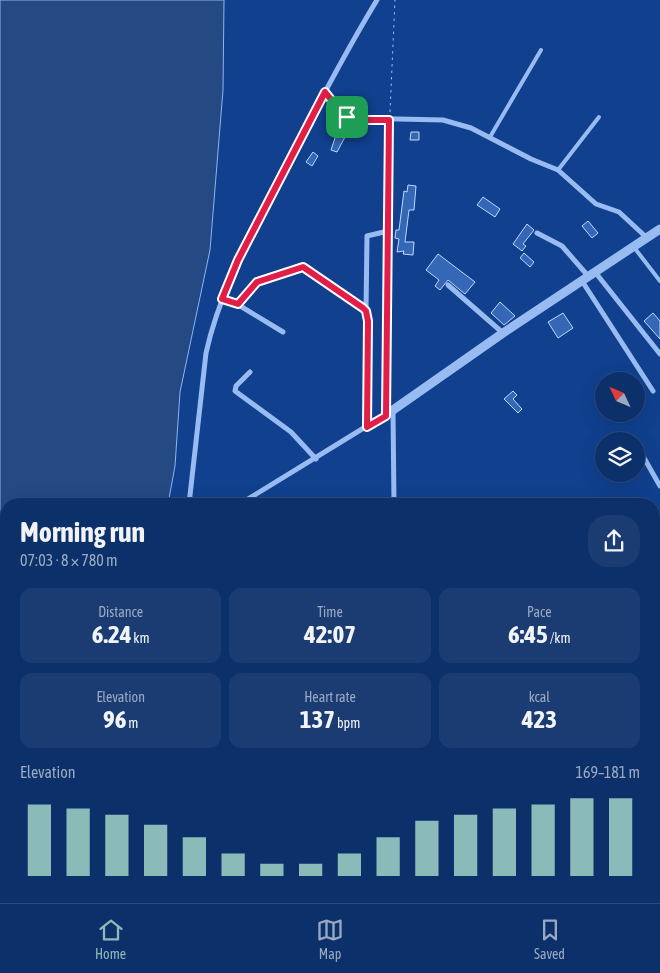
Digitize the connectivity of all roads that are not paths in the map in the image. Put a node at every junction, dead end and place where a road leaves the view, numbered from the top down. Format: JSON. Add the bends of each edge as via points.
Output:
{"nodes":[{"id":1,"x":377,"y":0,"type":"edge"},
{"id":2,"x":541,"y":50,"type":"dead end"},
{"id":3,"x":325,"y":92,"type":"junction"},
{"id":4,"x":599,"y":117,"type":"dead end"},
{"id":5,"x":490,"y":137,"type":"junction"},
{"id":6,"x":558,"y":170,"type":"junction"},
{"id":7,"x":660,"y":229,"type":"edge"},
{"id":8,"x":388,"y":231,"type":"road end"},
{"id":9,"x":537,"y":233,"type":"dead end"},
{"id":10,"x":646,"y":237,"type":"junction"},
{"id":11,"x":633,"y":246,"type":"junction"},
{"id":12,"x":589,"y":277,"type":"junction"},
{"id":13,"x":660,"y":281,"type":"edge"},
{"id":14,"x":448,"y":285,"type":"dead end"},
{"id":15,"x":222,"y":299,"type":"junction"},
{"id":16,"x":238,"y":304,"type":"junction"},
{"id":17,"x":366,"y":311,"type":"junction"},
{"id":18,"x":283,"y":332,"type":"dead end"},
{"id":19,"x":504,"y":333,"type":"junction"},
{"id":20,"x":660,"y":354,"type":"edge"},
{"id":21,"x":250,"y":372,"type":"dead end"},
{"id":22,"x":653,"y":392,"type":"dead end"},
{"id":23,"x":389,"y":413,"type":"junction"},
{"id":24,"x":367,"y":427,"type":"junction"},
{"id":25,"x":316,"y":458,"type":"junction"},
{"id":26,"x":645,"y":460,"type":"edge"},
{"id":27,"x":660,"y":486,"type":"edge"},
{"id":28,"x":190,"y":498,"type":"edge"},
{"id":29,"x":252,"y":498,"type":"edge"},
{"id":30,"x":394,"y":498,"type":"edge"}],
"edges":[{"from":1,"to":3,"type":"street"},
{"from":2,"to":5,"type":"lane"},
{"from":3,"to":5,"type":"street","via":[[347,117],[449,121]]},
{"from":3,"to":15,"type":"street","via":[[238,260]]},
{"from":4,"to":6,"type":"lane"},
{"from":5,"to":6,"type":"street"},
{"from":6,"to":10,"type":"street","via":[[596,204],[619,212]]},
{"from":7,"to":10,"type":"street"},
{"from":8,"to":17,"type":"street","via":[[367,236]]},
{"from":9,"to":12,"type":"street","via":[[562,246]]},
{"from":10,"to":11,"type":"street"},
{"from":11,"to":12,"type":"street"},
{"from":11,"to":13,"type":"lane"},
{"from":12,"to":19,"type":"street"},
{"from":12,"to":20,"type":"street"},
{"from":12,"to":22,"type":"street"},
{"from":14,"to":19,"type":"street"},
{"from":15,"to":16,"type":"street"},
{"from":15,"to":28,"type":"street","via":[[206,353]]},
{"from":16,"to":17,"type":"street","via":[[257,282],[303,267]]},
{"from":16,"to":18,"type":"street"},
{"from":17,"to":24,"type":"street"},
{"from":19,"to":23,"type":"street"},
{"from":21,"to":25,"type":"street","via":[[235,391],[291,432]]},
{"from":23,"to":24,"type":"street"},
{"from":23,"to":30,"type":"street"},
{"from":24,"to":25,"type":"street"},
{"from":25,"to":29,"type":"street"},
{"from":26,"to":27,"type":"street"}]}
